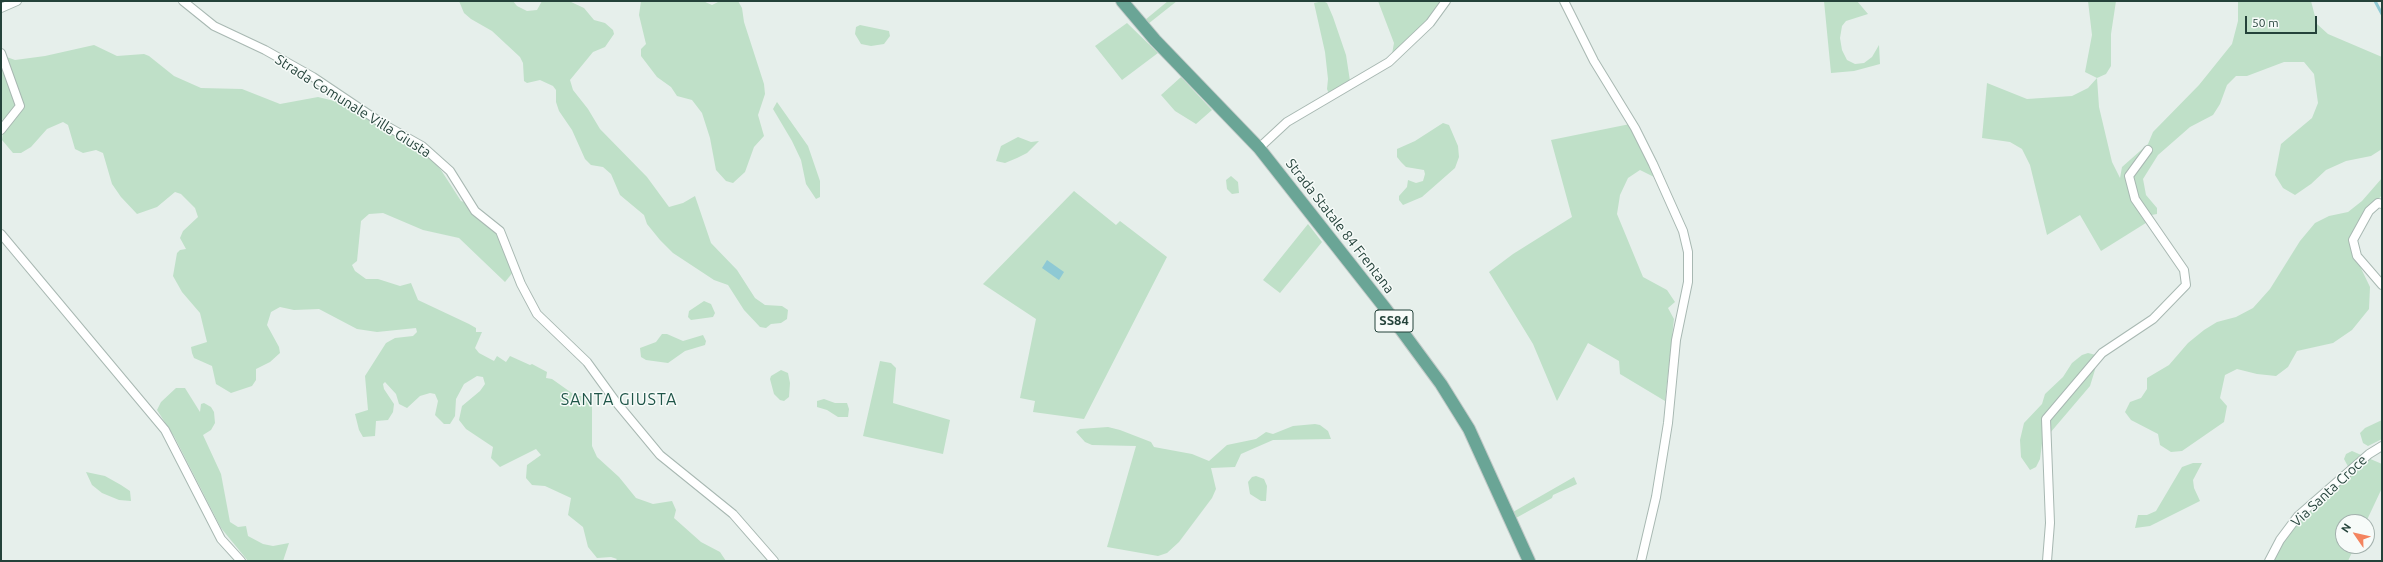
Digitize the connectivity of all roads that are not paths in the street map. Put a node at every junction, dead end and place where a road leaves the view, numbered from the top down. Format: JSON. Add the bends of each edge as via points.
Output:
{"nodes":[{"id":1,"x":17,"y":1,"type":"edge"},
{"id":2,"x":184,"y":1,"type":"edge"},
{"id":3,"x":1122,"y":1,"type":"edge"},
{"id":4,"x":1446,"y":1,"type":"edge"},
{"id":5,"x":1564,"y":1,"type":"edge"},
{"id":6,"x":1,"y":8,"type":"edge"},
{"id":7,"x":1,"y":53,"type":"edge"},
{"id":8,"x":1,"y":130,"type":"edge"},
{"id":9,"x":1259,"y":148,"type":"junction"},
{"id":10,"x":2148,"y":150,"type":"dead end"},
{"id":11,"x":2382,"y":204,"type":"edge"},
{"id":12,"x":1,"y":234,"type":"edge"},
{"id":13,"x":2382,"y":285,"type":"edge"},
{"id":14,"x":2382,"y":446,"type":"edge"},
{"id":15,"x":241,"y":561,"type":"edge"},
{"id":16,"x":774,"y":561,"type":"edge"},
{"id":17,"x":1529,"y":561,"type":"edge"},
{"id":18,"x":1641,"y":561,"type":"edge"},
{"id":19,"x":2047,"y":561,"type":"edge"},
{"id":20,"x":2270,"y":561,"type":"edge"}],
"edges":[{"from":1,"to":6,"type":"street"},
{"from":2,"to":16,"type":"street","name":"Strada Comunale Villa Giusta","via":[[214,26],[265,50],[422,146],[450,171],[475,211],[500,231],[521,284],[537,314],[587,362],[660,455],[734,514]]},
{"from":3,"to":9,"type":"main road","name":"Strada Statale 84 Frentana","number":"SS84","via":[[1155,40]]},
{"from":4,"to":9,"type":"street","via":[[1430,23],[1389,62],[1287,122]]},
{"from":5,"to":18,"type":"street","via":[[1594,61],[1635,128],[1653,164],[1683,231],[1688,252],[1688,282],[1676,340],[1668,423],[1656,498]]},
{"from":7,"to":8,"type":"street","via":[[20,106]]},
{"from":9,"to":17,"type":"main road","name":"Strada Statale 84 Frentana","number":"SS84","via":[[1385,308],[1449,395],[1468,429]]},
{"from":10,"to":19,"type":"street","via":[[2129,176],[2135,199],[2177,256],[2184,270],[2186,285],[2153,319],[2102,353],[2046,419],[2050,523]]},
{"from":11,"to":13,"type":"street","via":[[2369,211],[2353,240],[2357,256]]},
{"from":12,"to":15,"type":"street","via":[[165,430],[222,539]]},
{"from":14,"to":20,"type":"street","name":"Via Santa Croce","via":[[2369,454],[2298,516],[2280,540]]}]}
